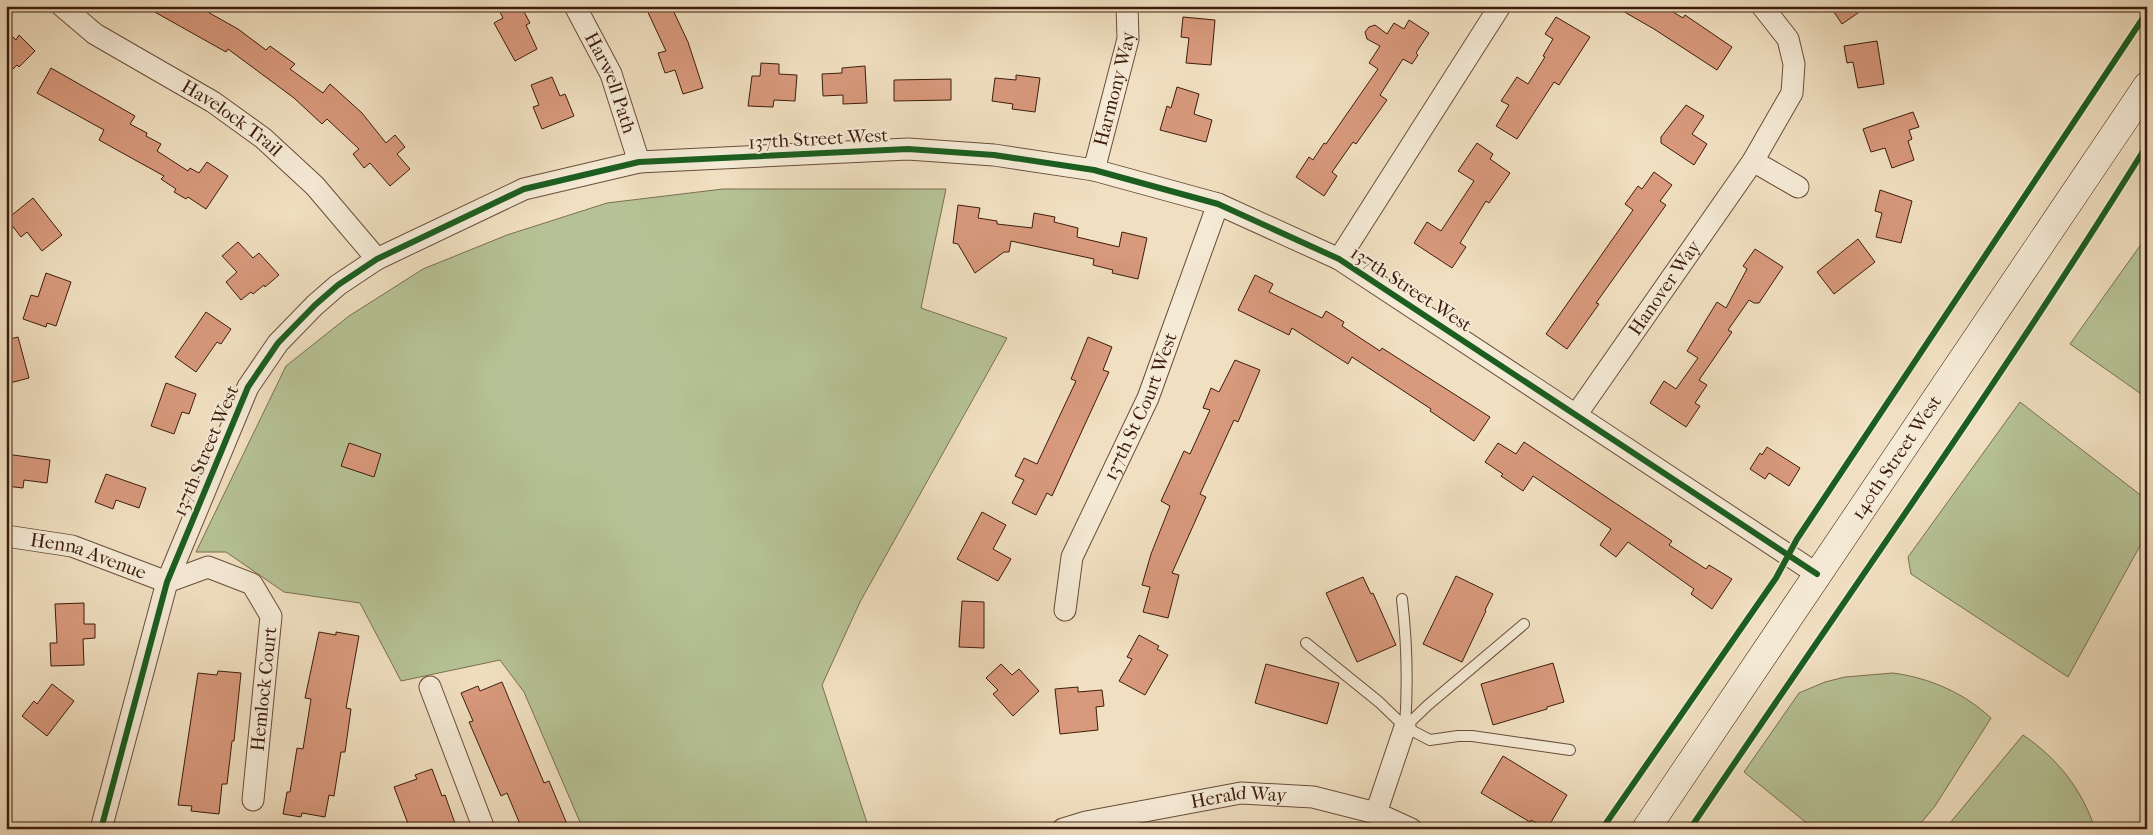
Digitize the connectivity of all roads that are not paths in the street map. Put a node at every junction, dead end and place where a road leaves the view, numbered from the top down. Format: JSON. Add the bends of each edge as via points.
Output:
{"nodes":[{"id":1,"x":62,"y":6,"type":"edge"},
{"id":2,"x":575,"y":6,"type":"edge"},
{"id":3,"x":1127,"y":6,"type":"edge"},
{"id":4,"x":1500,"y":6,"type":"edge"},
{"id":5,"x":1762,"y":6,"type":"edge"},
{"id":6,"x":2145,"y":91,"type":"edge"},
{"id":7,"x":1753,"y":161,"type":"junction"},
{"id":8,"x":639,"y":162,"type":"junction"},
{"id":9,"x":1094,"y":170,"type":"junction"},
{"id":10,"x":1798,"y":187,"type":"dead end"},
{"id":11,"x":1218,"y":204,"type":"junction"},
{"id":12,"x":377,"y":259,"type":"junction"},
{"id":13,"x":1338,"y":259,"type":"junction"},
{"id":14,"x":1576,"y":415,"type":"junction"},
{"id":15,"x":6,"y":536,"type":"edge"},
{"id":16,"x":1816,"y":574,"type":"junction"},
{"id":17,"x":167,"y":582,"type":"junction"},
{"id":18,"x":1402,"y":599,"type":"dead end"},
{"id":19,"x":1065,"y":610,"type":"dead end"},
{"id":20,"x":1524,"y":624,"type":"dead end"},
{"id":21,"x":1306,"y":643,"type":"dead end"},
{"id":22,"x":430,"y":687,"type":"dead end"},
{"id":23,"x":1405,"y":727,"type":"junction"},
{"id":24,"x":1570,"y":750,"type":"dead end"},
{"id":25,"x":253,"y":800,"type":"dead end"},
{"id":26,"x":1376,"y":813,"type":"junction"},
{"id":27,"x":1087,"y":825,"type":"edge"},
{"id":28,"x":101,"y":829,"type":"edge"},
{"id":29,"x":484,"y":829,"type":"edge"},
{"id":30,"x":1063,"y":829,"type":"edge"},
{"id":31,"x":1411,"y":829,"type":"edge"},
{"id":32,"x":1646,"y":829,"type":"edge"}],
"edges":[{"from":1,"to":12,"type":"street","name":"Havelock Trail","via":[[95,34],[213,102],[263,138],[315,186]]},
{"from":2,"to":8,"type":"street","name":"Harwell Path","via":[[611,74]]},
{"from":3,"to":9,"type":"street","name":"Harmony Way","via":[[1128,39]]},
{"from":4,"to":13,"type":"street"},
{"from":5,"to":7,"type":"street","name":"Hanover Way","via":[[1788,39],[1794,64],[1792,93]]},
{"from":6,"to":16,"type":"street","name":"140th Street West"},
{"from":7,"to":10,"type":"street"},
{"from":7,"to":14,"type":"street","name":"Hanover Way"},
{"from":8,"to":9,"type":"street","name":"137th Street West","via":[[908,149],[994,155]]},
{"from":8,"to":12,"type":"street","name":"137th Street West","via":[[524,189]]},
{"from":9,"to":11,"type":"street","name":"137th Street West"},
{"from":11,"to":13,"type":"street","name":"137th Street West"},
{"from":11,"to":19,"type":"street","name":"137th St Court West","via":[[1148,398],[1072,557]]},
{"from":12,"to":17,"type":"street","name":"137th Street West","via":[[315,304],[278,343],[248,388]]},
{"from":13,"to":14,"type":"street","name":"137th Street West"},
{"from":14,"to":16,"type":"street","name":"137th Street West"},
{"from":15,"to":17,"type":"street","name":"Henna Avenue","via":[[72,546]]},
{"from":16,"to":32,"type":"street","name":"140th Street West"},
{"from":17,"to":25,"type":"street","name":"Hemlock Court","via":[[208,567],[252,584],[271,616]]},
{"from":17,"to":28,"type":"street","name":"137th Street West"},
{"from":18,"to":23,"type":"lane","via":[[1407,642]]},
{"from":20,"to":23,"type":"lane"},
{"from":21,"to":23,"type":"lane"},
{"from":22,"to":29,"type":"street"},
{"from":23,"to":24,"type":"lane","via":[[1430,740],[1472,736]]},
{"from":23,"to":26,"type":"street"},
{"from":26,"to":27,"type":"street","name":"Herald Way","via":[[1313,798],[1241,793]]},
{"from":26,"to":31,"type":"street","name":"Herald Way"},
{"from":27,"to":30,"type":"street","name":"Herald Way"}]}
